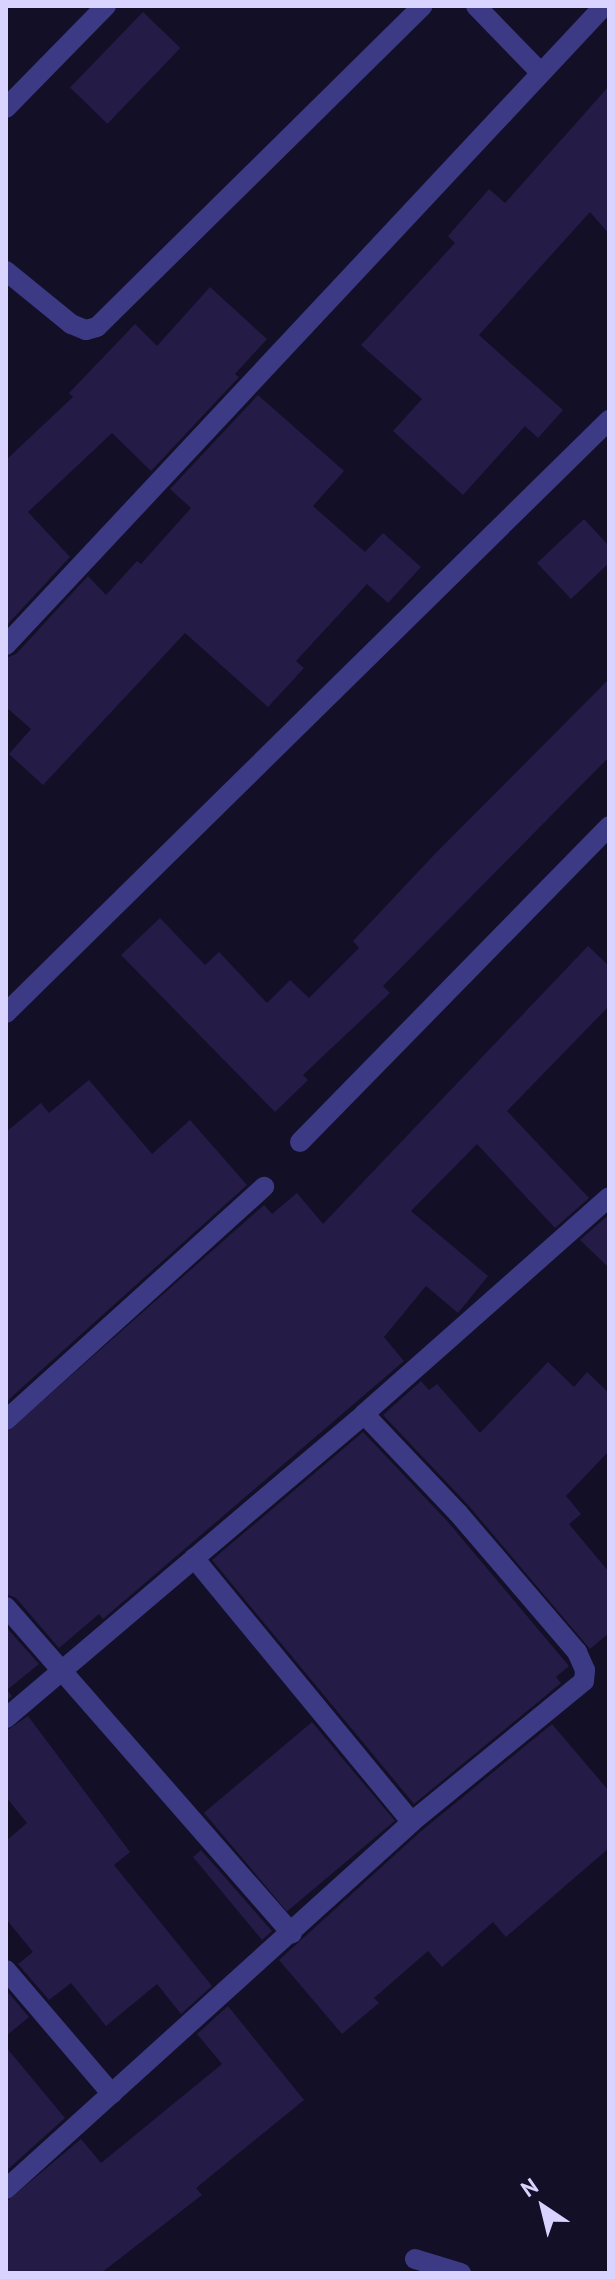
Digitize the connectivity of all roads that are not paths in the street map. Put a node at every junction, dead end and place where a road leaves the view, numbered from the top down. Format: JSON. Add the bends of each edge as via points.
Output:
{"nodes":[{"id":1,"x":106,"y":6,"type":"edge"},
{"id":2,"x":422,"y":6,"type":"edge"},
{"id":3,"x":476,"y":6,"type":"edge"},
{"id":4,"x":604,"y":6,"type":"edge"},
{"id":5,"x":540,"y":72,"type":"junction"},
{"id":6,"x":6,"y":108,"type":"edge"},
{"id":7,"x":6,"y":271,"type":"edge"},
{"id":8,"x":609,"y":420,"type":"edge"},
{"id":9,"x":6,"y":645,"type":"edge"},
{"id":10,"x":609,"y":826,"type":"edge"},
{"id":11,"x":6,"y":1013,"type":"edge"},
{"id":12,"x":300,"y":1142,"type":"dead end"},
{"id":13,"x":264,"y":1187,"type":"dead end"},
{"id":14,"x":609,"y":1197,"type":"edge"},
{"id":15,"x":364,"y":1414,"type":"junction"},
{"id":16,"x":6,"y":1420,"type":"edge"},
{"id":17,"x":194,"y":1558,"type":"junction"},
{"id":18,"x":6,"y":1607,"type":"edge"},
{"id":19,"x":62,"y":1670,"type":"junction"},
{"id":20,"x":6,"y":1718,"type":"edge"},
{"id":21,"x":412,"y":1822,"type":"junction"},
{"id":22,"x":292,"y":1934,"type":"junction"},
{"id":23,"x":6,"y":1970,"type":"edge"},
{"id":24,"x":112,"y":2094,"type":"junction"},
{"id":25,"x":6,"y":2189,"type":"edge"},
{"id":26,"x":415,"y":2259,"type":"dead end"},
{"id":27,"x":461,"y":2273,"type":"edge"}],
"edges":[{"from":1,"to":6,"type":"street"},
{"from":2,"to":7,"type":"street","via":[[97,327],[86,330],[71,324]]},
{"from":3,"to":5,"type":"street"},
{"from":4,"to":5,"type":"street"},
{"from":5,"to":9,"type":"street"},
{"from":8,"to":11,"type":"street"},
{"from":10,"to":12,"type":"street"},
{"from":13,"to":16,"type":"street"},
{"from":14,"to":15,"type":"street"},
{"from":15,"to":17,"type":"street"},
{"from":15,"to":21,"type":"street","via":[[498,1559],[577,1652],[585,1670],[584,1681]]},
{"from":17,"to":19,"type":"street"},
{"from":17,"to":21,"type":"street"},
{"from":18,"to":19,"type":"street"},
{"from":19,"to":20,"type":"street"},
{"from":19,"to":22,"type":"street"},
{"from":21,"to":22,"type":"street"},
{"from":22,"to":24,"type":"street"},
{"from":23,"to":24,"type":"street"},
{"from":24,"to":25,"type":"street"},
{"from":26,"to":27,"type":"street"}]}
